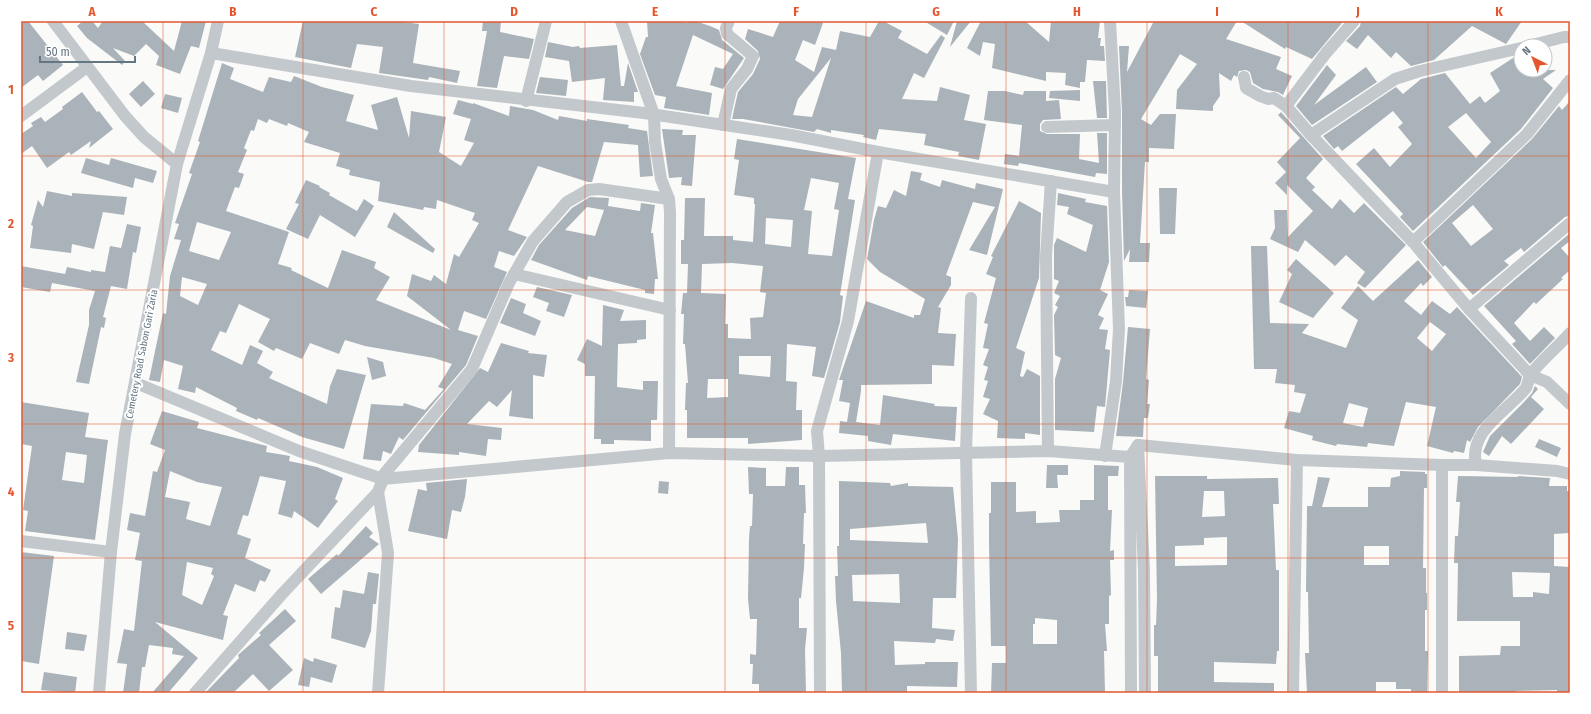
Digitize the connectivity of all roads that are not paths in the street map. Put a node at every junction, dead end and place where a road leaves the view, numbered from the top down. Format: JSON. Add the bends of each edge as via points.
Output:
{"nodes":[{"id":1,"x":53,"y":21,"type":"edge"},
{"id":2,"x":218,"y":21,"type":"edge"},
{"id":3,"x":546,"y":21,"type":"edge"},
{"id":4,"x":621,"y":21,"type":"edge"},
{"id":5,"x":730,"y":21,"type":"edge"},
{"id":6,"x":1110,"y":21,"type":"edge"},
{"id":7,"x":1354,"y":21,"type":"edge"},
{"id":8,"x":1570,"y":37,"type":"edge"},
{"id":9,"x":1553,"y":40,"type":"edge"},
{"id":10,"x":1513,"y":50,"type":"edge"},
{"id":11,"x":211,"y":53,"type":"junction"},
{"id":12,"x":87,"y":67,"type":"junction"},
{"id":13,"x":1244,"y":77,"type":"dead end"},
{"id":14,"x":1570,"y":80,"type":"edge"},
{"id":15,"x":526,"y":101,"type":"junction"},
{"id":16,"x":1286,"y":106,"type":"junction"},
{"id":17,"x":654,"y":115,"type":"junction"},
{"id":18,"x":21,"y":116,"type":"edge"},
{"id":19,"x":723,"y":125,"type":"junction"},
{"id":20,"x":1115,"y":125,"type":"junction"},
{"id":21,"x":1047,"y":126,"type":"dead end"},
{"id":22,"x":1311,"y":135,"type":"junction"},
{"id":23,"x":878,"y":152,"type":"junction"},
{"id":24,"x":177,"y":164,"type":"junction"},
{"id":25,"x":1051,"y":181,"type":"junction"},
{"id":26,"x":1114,"y":192,"type":"junction"},
{"id":27,"x":669,"y":199,"type":"junction"},
{"id":28,"x":1570,"y":223,"type":"edge"},
{"id":29,"x":1413,"y":242,"type":"junction"},
{"id":30,"x":514,"y":274,"type":"junction"},
{"id":31,"x":972,"y":298,"type":"dead end"},
{"id":32,"x":1469,"y":309,"type":"junction"},
{"id":33,"x":670,"y":310,"type":"junction"},
{"id":34,"x":1570,"y":333,"type":"edge"},
{"id":35,"x":1530,"y":375,"type":"junction"},
{"id":36,"x":136,"y":383,"type":"junction"},
{"id":37,"x":1570,"y":404,"type":"edge"},
{"id":38,"x":1138,"y":446,"type":"junction"},
{"id":39,"x":1048,"y":451,"type":"junction"},
{"id":40,"x":669,"y":453,"type":"junction"},
{"id":41,"x":966,"y":453,"type":"junction"},
{"id":42,"x":819,"y":456,"type":"junction"},
{"id":43,"x":1106,"y":456,"type":"junction"},
{"id":44,"x":1130,"y":457,"type":"junction"},
{"id":45,"x":1297,"y":460,"type":"junction"},
{"id":46,"x":1476,"y":464,"type":"junction"},
{"id":47,"x":1442,"y":465,"type":"junction"},
{"id":48,"x":1570,"y":474,"type":"edge"},
{"id":49,"x":383,"y":479,"type":"junction"},
{"id":50,"x":378,"y":492,"type":"junction"},
{"id":51,"x":21,"y":541,"type":"edge"},
{"id":52,"x":111,"y":552,"type":"junction"},
{"id":53,"x":99,"y":693,"type":"edge"},
{"id":54,"x":195,"y":693,"type":"edge"},
{"id":55,"x":378,"y":693,"type":"edge"},
{"id":56,"x":820,"y":693,"type":"edge"},
{"id":57,"x":971,"y":693,"type":"edge"},
{"id":58,"x":1131,"y":693,"type":"edge"},
{"id":59,"x":1145,"y":693,"type":"edge"},
{"id":60,"x":1293,"y":693,"type":"edge"},
{"id":61,"x":1442,"y":693,"type":"edge"}],
"edges":[{"from":1,"to":12,"type":"street"},
{"from":2,"to":11,"type":"street","name":"Cemetery Road Sabon Gari Zaria"},
{"from":3,"to":15,"type":"street"},
{"from":4,"to":17,"type":"street"},
{"from":5,"to":19,"type":"street","via":[[726,28],[727,34],[753,56],[747,69],[731,89]]},
{"from":6,"to":20,"type":"street"},
{"from":7,"to":16,"type":"street"},
{"from":8,"to":9,"type":"street"},
{"from":10,"to":22,"type":"street","via":[[1395,79]]},
{"from":11,"to":15,"type":"street","via":[[411,86]]},
{"from":11,"to":24,"type":"street","name":"Cemetery Road Sabon Gari Zaria"},
{"from":12,"to":18,"type":"street"},
{"from":12,"to":24,"type":"street","via":[[144,137]]},
{"from":13,"to":16,"type":"street","via":[[1246,88],[1251,92],[1268,99],[1274,98]]},
{"from":14,"to":29,"type":"street","via":[[1527,134]]},
{"from":15,"to":17,"type":"street"},
{"from":16,"to":22,"type":"street"},
{"from":17,"to":19,"type":"street"},
{"from":17,"to":27,"type":"street","via":[[661,179]]},
{"from":19,"to":23,"type":"street","via":[[791,134]]},
{"from":20,"to":21,"type":"street"},
{"from":20,"to":26,"type":"street"},
{"from":22,"to":29,"type":"street"},
{"from":23,"to":25,"type":"street"},
{"from":23,"to":42,"type":"street","via":[[848,321],[817,431]]},
{"from":24,"to":36,"type":"street","name":"Cemetery Road Sabon Gari Zaria"},
{"from":25,"to":26,"type":"street"},
{"from":25,"to":39,"type":"street","via":[[1046,256]]},
{"from":26,"to":43,"type":"street","via":[[1119,329],[1116,381]]},
{"from":27,"to":30,"type":"street","via":[[599,189],[578,194],[567,202],[533,241]]},
{"from":27,"to":33,"type":"street"},
{"from":28,"to":32,"type":"street"},
{"from":29,"to":32,"type":"street"},
{"from":30,"to":33,"type":"street"},
{"from":30,"to":49,"type":"street","via":[[472,369],[385,473]]},
{"from":31,"to":41,"type":"street"},
{"from":32,"to":35,"type":"street"},
{"from":33,"to":40,"type":"street"},
{"from":34,"to":35,"type":"street"},
{"from":35,"to":37,"type":"street","via":[[1547,382]]},
{"from":35,"to":46,"type":"street","via":[[1527,386],[1493,420],[1482,435],[1474,457]]},
{"from":36,"to":49,"type":"street","via":[[299,451]]},
{"from":36,"to":52,"type":"street","name":"Cemetery Road Sabon Gari Zaria","via":[[125,434]]},
{"from":38,"to":44,"type":"street"},
{"from":38,"to":45,"type":"street"},
{"from":38,"to":59,"type":"street","via":[[1144,570]]},
{"from":39,"to":41,"type":"street"},
{"from":39,"to":43,"type":"street"},
{"from":40,"to":42,"type":"street"},
{"from":40,"to":49,"type":"street"},
{"from":41,"to":42,"type":"street"},
{"from":41,"to":57,"type":"street"},
{"from":42,"to":56,"type":"street"},
{"from":43,"to":44,"type":"street"},
{"from":44,"to":58,"type":"street"},
{"from":45,"to":47,"type":"street"},
{"from":45,"to":60,"type":"street"},
{"from":46,"to":47,"type":"street"},
{"from":46,"to":48,"type":"street"},
{"from":47,"to":61,"type":"street"},
{"from":49,"to":50,"type":"street"},
{"from":50,"to":54,"type":"street","via":[[282,594]]},
{"from":50,"to":55,"type":"street","via":[[388,553]]},
{"from":51,"to":52,"type":"street"},
{"from":52,"to":53,"type":"street","name":"Cemetery Road Sabon Gari Zaria"}]}
